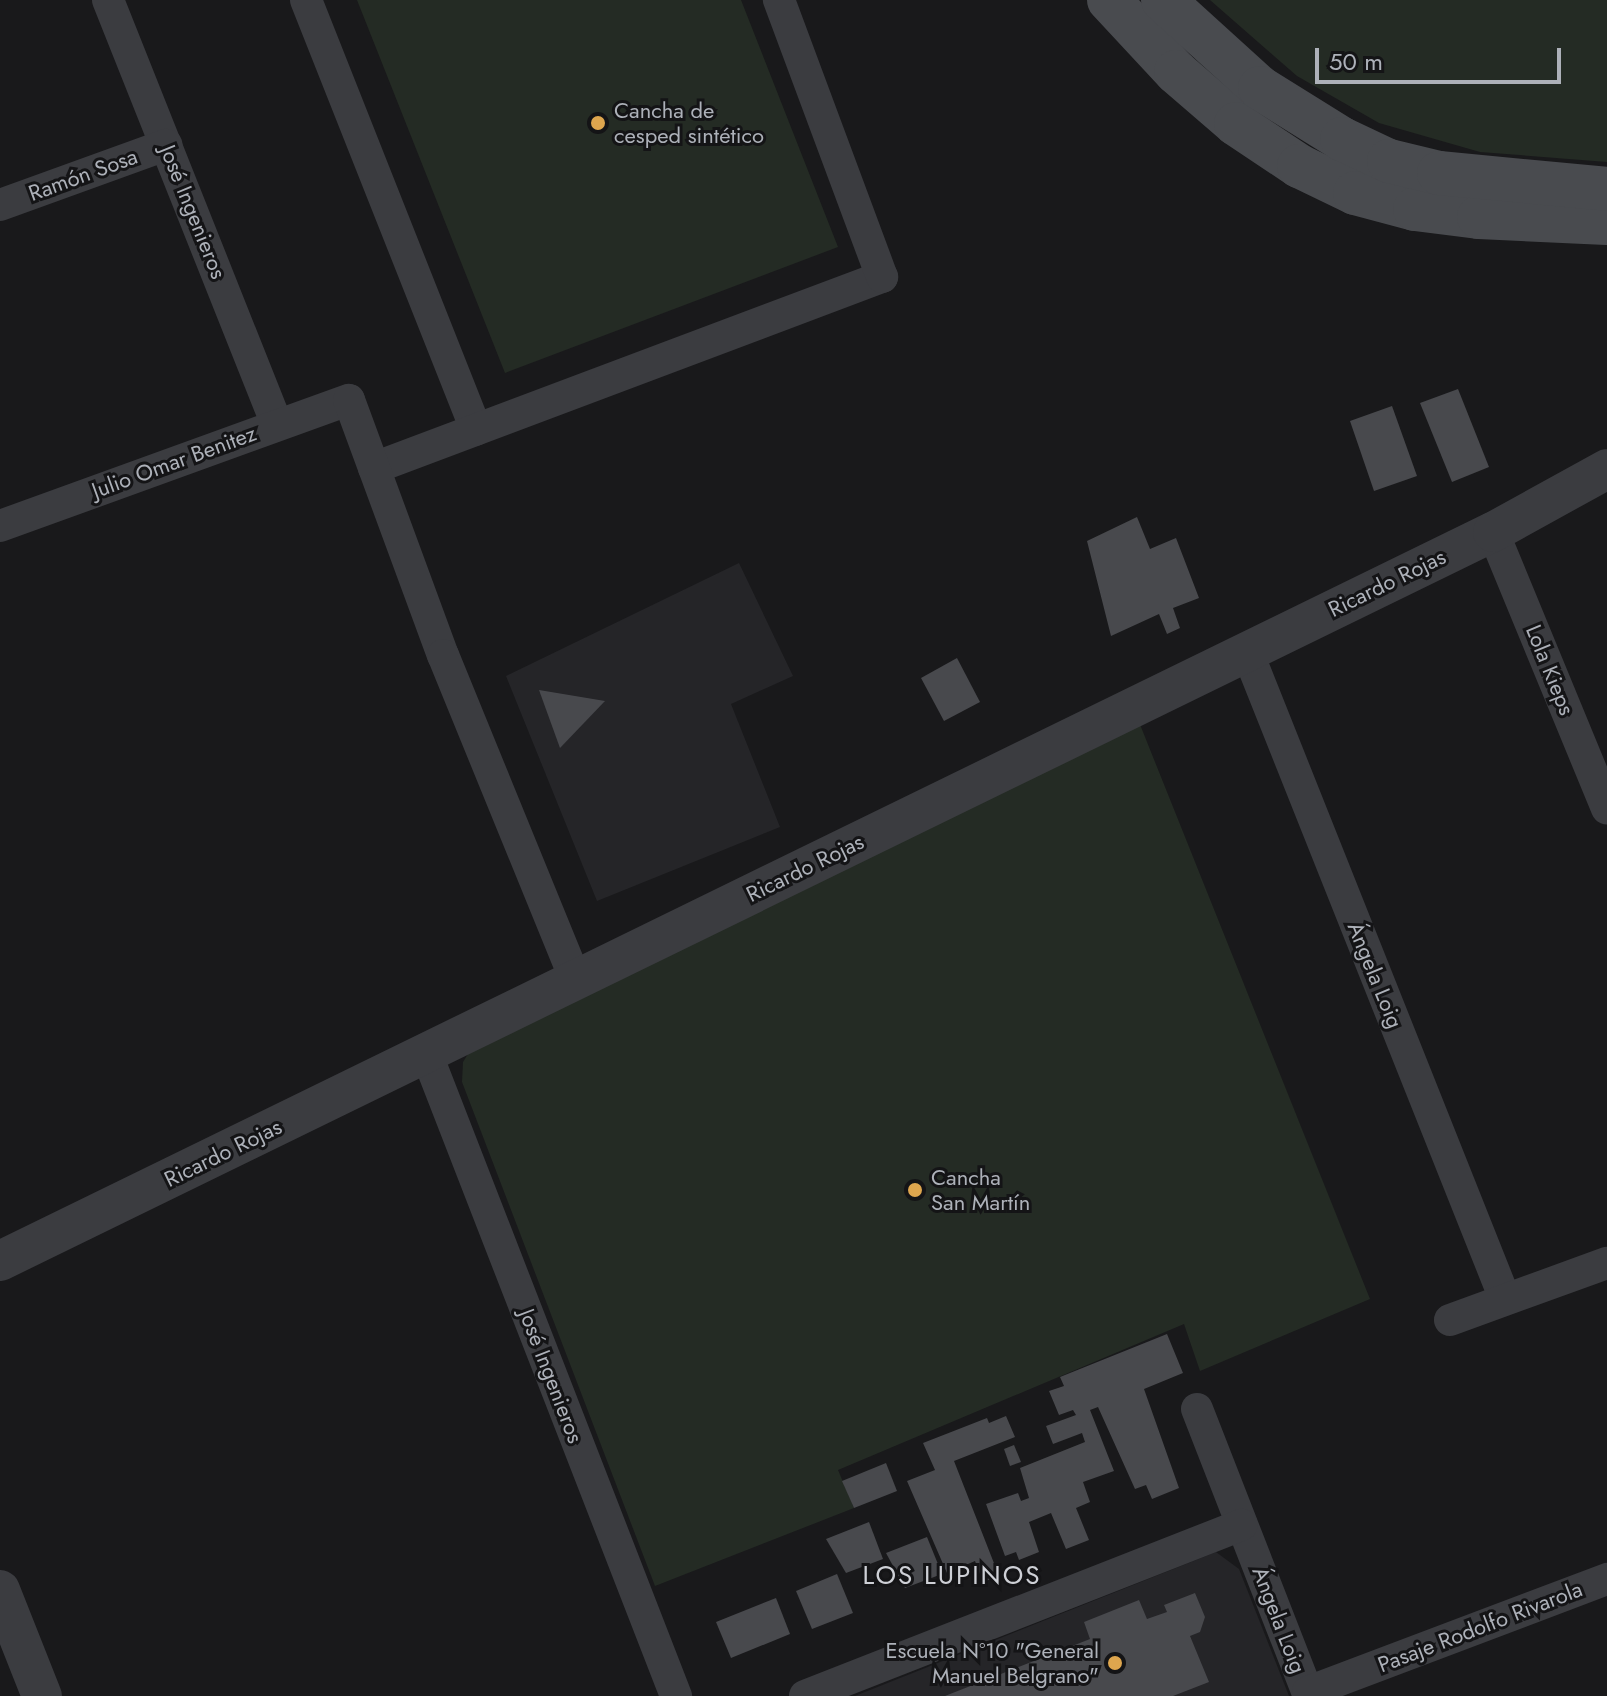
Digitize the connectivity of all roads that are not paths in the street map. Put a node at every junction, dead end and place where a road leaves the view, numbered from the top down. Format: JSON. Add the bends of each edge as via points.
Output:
{"nodes":[{"id":1,"x":108,"y":0,"type":"edge"},
{"id":2,"x":306,"y":0,"type":"edge"},
{"id":3,"x":779,"y":0,"type":"edge"},
{"id":4,"x":1109,"y":0,"type":"edge"},
{"id":5,"x":1163,"y":0,"type":"edge"},
{"id":6,"x":166,"y":145,"type":"junction"},
{"id":7,"x":1607,"y":189,"type":"edge"},
{"id":8,"x":0,"y":205,"type":"edge"},
{"id":9,"x":1607,"y":223,"type":"edge"},
{"id":10,"x":277,"y":424,"type":"junction"},
{"id":11,"x":476,"y":430,"type":"junction"},
{"id":12,"x":374,"y":468,"type":"junction"},
{"id":13,"x":1607,"y":469,"type":"edge"},
{"id":14,"x":0,"y":526,"type":"edge"},
{"id":15,"x":1493,"y":532,"type":"junction"},
{"id":16,"x":1247,"y":651,"type":"junction"},
{"id":17,"x":1596,"y":752,"type":"edge"},
{"id":18,"x":1607,"y":808,"type":"edge"},
{"id":19,"x":576,"y":981,"type":"junction"},
{"id":20,"x":427,"y":1055,"type":"junction"},
{"id":21,"x":0,"y":1261,"type":"edge"},
{"id":22,"x":1607,"y":1263,"type":"edge"},
{"id":23,"x":1505,"y":1299,"type":"junction"},
{"id":24,"x":1450,"y":1320,"type":"dead end"},
{"id":25,"x":1197,"y":1409,"type":"dead end"},
{"id":26,"x":1242,"y":1525,"type":"junction"},
{"id":27,"x":1607,"y":1579,"type":"edge"},
{"id":28,"x":0,"y":1590,"type":"edge"},
{"id":29,"x":1308,"y":1694,"type":"edge"},
{"id":30,"x":42,"y":1696,"type":"edge"},
{"id":31,"x":676,"y":1696,"type":"edge"},
{"id":32,"x":805,"y":1696,"type":"edge"}],
"edges":[{"from":1,"to":6,"type":"street","name":"José Ingenieros"},
{"from":2,"to":11,"type":"street"},
{"from":3,"to":11,"type":"street","via":[[882,277]]},
{"from":4,"to":9,"type":"main road","via":[[1176,72],[1236,124],[1299,166],[1355,193],[1454,214]]},
{"from":5,"to":7,"type":"main road","via":[[1260,88],[1342,139],[1389,161],[1439,173]]},
{"from":6,"to":8,"type":"street","name":"Ramón Sosa"},
{"from":6,"to":10,"type":"street","name":"José Ingenieros"},
{"from":10,"to":12,"type":"street","name":"Julio Omar Benitez","via":[[349,400]]},
{"from":10,"to":14,"type":"street","name":"Julio Omar Benitez"},
{"from":11,"to":12,"type":"street"},
{"from":12,"to":19,"type":"street","via":[[443,655]]},
{"from":13,"to":15,"type":"street","name":"Ricardo Rojas"},
{"from":15,"to":16,"type":"street","name":"Ricardo Rojas"},
{"from":15,"to":17,"type":"street","name":"Lola Kieps"},
{"from":16,"to":19,"type":"street","name":"Ricardo Rojas"},
{"from":16,"to":23,"type":"street","name":"Ángela Loig"},
{"from":17,"to":18,"type":"street","name":"Lola Kieps"},
{"from":19,"to":20,"type":"street","name":"Ricardo Rojas"},
{"from":20,"to":21,"type":"street","name":"Ricardo Rojas"},
{"from":20,"to":31,"type":"street","name":"José Ingenieros"},
{"from":22,"to":23,"type":"street"},
{"from":23,"to":24,"type":"street"},
{"from":25,"to":26,"type":"street","name":"Ángela Loig"},
{"from":26,"to":29,"type":"street","name":"Ángela Loig"},
{"from":26,"to":32,"type":"street"},
{"from":27,"to":29,"type":"street","name":"Pasaje Rodolfo Rivarola"},
{"from":28,"to":30,"type":"street"}]}
